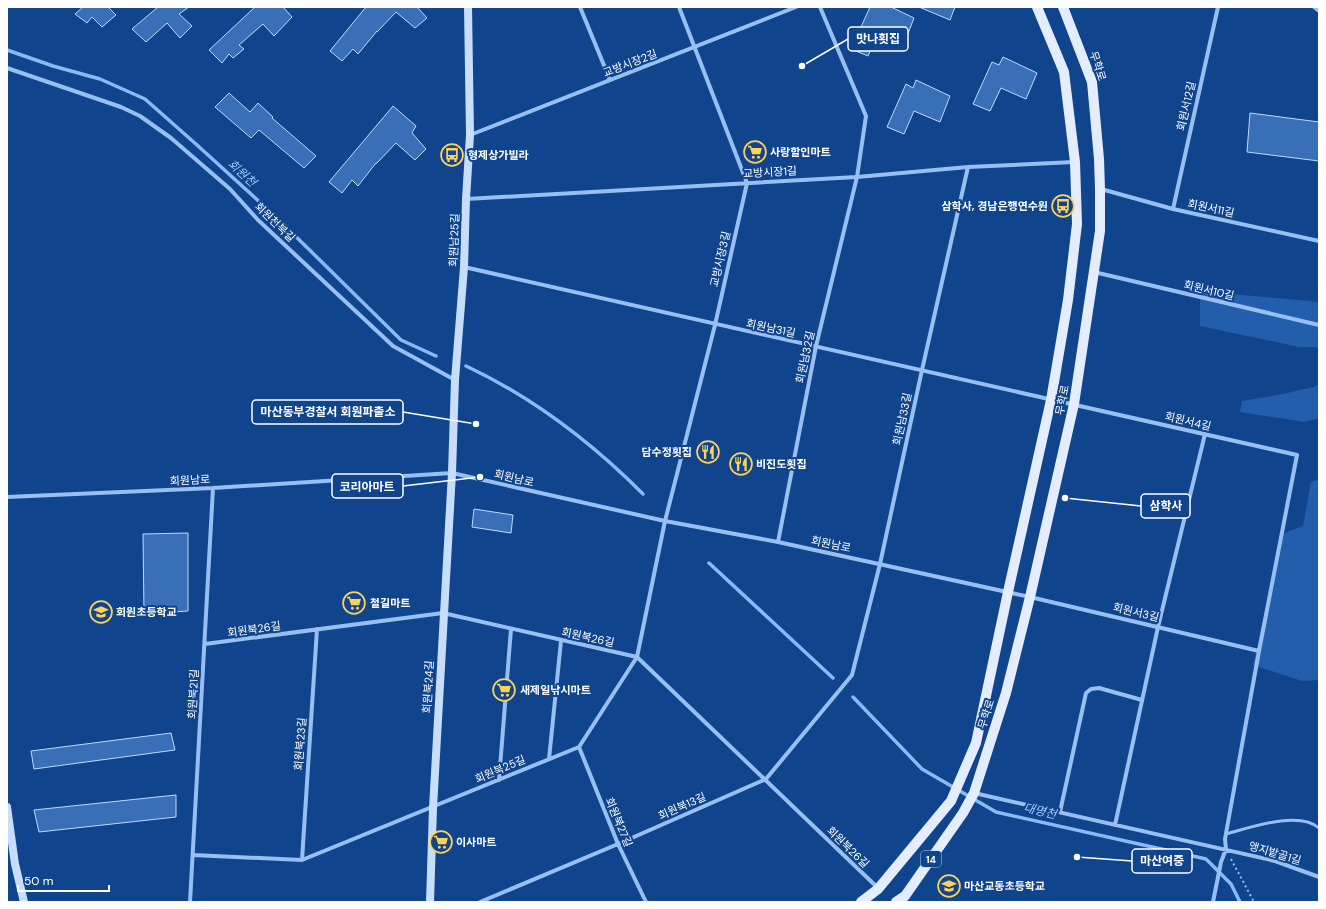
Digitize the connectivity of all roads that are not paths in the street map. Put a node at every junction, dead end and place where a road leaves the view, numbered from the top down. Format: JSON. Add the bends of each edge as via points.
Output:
{"nodes":[{"id":1,"x":468,"y":7,"type":"edge"},
{"id":2,"x":580,"y":7,"type":"edge"},
{"id":3,"x":679,"y":7,"type":"edge"},
{"id":4,"x":796,"y":7,"type":"edge"},
{"id":5,"x":820,"y":7,"type":"edge"},
{"id":6,"x":1037,"y":7,"type":"edge"},
{"id":7,"x":1063,"y":7,"type":"edge"},
{"id":8,"x":1218,"y":7,"type":"edge"},
{"id":9,"x":1314,"y":7,"type":"edge"},
{"id":10,"x":1319,"y":11,"type":"edge"},
{"id":11,"x":695,"y":47,"type":"junction"},
{"id":12,"x":7,"y":68,"type":"edge"},
{"id":13,"x":610,"y":80,"type":"junction"},
{"id":14,"x":470,"y":135,"type":"junction"},
{"id":15,"x":1075,"y":162,"type":"junction"},
{"id":16,"x":968,"y":167,"type":"junction"},
{"id":17,"x":857,"y":177,"type":"junction"},
{"id":18,"x":747,"y":183,"type":"junction"},
{"id":19,"x":1100,"y":189,"type":"junction"},
{"id":20,"x":466,"y":198,"type":"junction"},
{"id":21,"x":1173,"y":209,"type":"junction"},
{"id":22,"x":1319,"y":241,"type":"edge"},
{"id":23,"x":464,"y":267,"type":"junction"},
{"id":24,"x":1094,"y":272,"type":"junction"},
{"id":25,"x":714,"y":325,"type":"junction"},
{"id":26,"x":1319,"y":325,"type":"edge"},
{"id":27,"x":816,"y":346,"type":"junction"},
{"id":28,"x":922,"y":370,"type":"junction"},
{"id":29,"x":455,"y":380,"type":"junction"},
{"id":30,"x":1051,"y":400,"type":"junction"},
{"id":31,"x":1074,"y":404,"type":"junction"},
{"id":32,"x":1205,"y":434,"type":"junction"},
{"id":33,"x":452,"y":473,"type":"junction"},
{"id":34,"x":213,"y":488,"type":"junction"},
{"id":35,"x":7,"y":497,"type":"edge"},
{"id":36,"x":665,"y":521,"type":"junction"},
{"id":37,"x":778,"y":542,"type":"junction"},
{"id":38,"x":880,"y":564,"type":"junction"},
{"id":39,"x":1008,"y":592,"type":"junction"},
{"id":40,"x":1030,"y":597,"type":"junction"},
{"id":41,"x":443,"y":614,"type":"junction"},
{"id":42,"x":1158,"y":627,"type":"junction"},
{"id":43,"x":317,"y":629,"type":"junction"},
{"id":44,"x":511,"y":629,"type":"junction"},
{"id":45,"x":561,"y":641,"type":"junction"},
{"id":46,"x":204,"y":644,"type":"junction"},
{"id":47,"x":1259,"y":650,"type":"junction"},
{"id":48,"x":637,"y":657,"type":"junction"},
{"id":49,"x":852,"y":675,"type":"joint"},
{"id":50,"x":1142,"y":700,"type":"junction"},
{"id":51,"x":579,"y":747,"type":"junction"},
{"id":52,"x":549,"y":758,"type":"junction"},
{"id":53,"x":766,"y":779,"type":"junction"},
{"id":54,"x":499,"y":780,"type":"junction"},
{"id":55,"x":974,"y":793,"type":"junction"},
{"id":56,"x":7,"y":807,"type":"edge"},
{"id":57,"x":433,"y":808,"type":"junction"},
{"id":58,"x":1060,"y":812,"type":"junction"},
{"id":59,"x":1115,"y":824,"type":"junction"},
{"id":60,"x":1319,"y":828,"type":"edge"},
{"id":61,"x":1226,"y":834,"type":"junction"},
{"id":62,"x":618,"y":844,"type":"junction"},
{"id":63,"x":1226,"y":849,"type":"junction"},
{"id":64,"x":193,"y":855,"type":"junction"},
{"id":65,"x":302,"y":860,"type":"junction"},
{"id":66,"x":1319,"y":877,"type":"edge"},
{"id":67,"x":878,"y":889,"type":"junction"},
{"id":68,"x":24,"y":902,"type":"edge"},
{"id":69,"x":190,"y":902,"type":"edge"},
{"id":70,"x":430,"y":902,"type":"edge"},
{"id":71,"x":480,"y":902,"type":"edge"},
{"id":72,"x":646,"y":902,"type":"edge"},
{"id":73,"x":861,"y":902,"type":"edge"},
{"id":74,"x":896,"y":902,"type":"edge"},
{"id":75,"x":1213,"y":902,"type":"edge"}],
"edges":[{"from":1,"to":14,"type":"main road","name":"회원남25길"},
{"from":2,"to":13,"type":"street"},
{"from":3,"to":11,"type":"street"},
{"from":4,"to":11,"type":"street","name":"교방시장2길"},
{"from":5,"to":17,"type":"street","name":"회원남32길","via":[[866,116]]},
{"from":6,"to":15,"type":"main road","name":"무학로","via":[[1064,72]]},
{"from":7,"to":19,"type":"main road","name":"무학로","via":[[1092,82]]},
{"from":8,"to":21,"type":"street","name":"회원서12길"},
{"from":9,"to":10,"type":"street"},
{"from":11,"to":13,"type":"street","name":"교방시장2길"},
{"from":11,"to":18,"type":"street"},
{"from":12,"to":29,"type":"street","name":"회원천북길","via":[[121,107],[140,116],[171,138],[230,189],[258,220],[393,346]]},
{"from":13,"to":14,"type":"street","name":"교방시장2길"},
{"from":14,"to":20,"type":"main road","name":"회원남25길"},
{"from":15,"to":16,"type":"street","name":"교방시장1길"},
{"from":15,"to":30,"type":"main road","name":"무학로","via":[[1077,224],[1068,300]]},
{"from":16,"to":17,"type":"street","name":"교방시장1길"},
{"from":16,"to":28,"type":"street","name":"회원남33길"},
{"from":17,"to":18,"type":"street","name":"교방시장1길"},
{"from":17,"to":27,"type":"street","name":"회원남32길"},
{"from":18,"to":20,"type":"street","name":"교방시장1길"},
{"from":18,"to":25,"type":"street","name":"교방시장3길"},
{"from":19,"to":21,"type":"street","name":"회원서11길"},
{"from":19,"to":24,"type":"main road","name":"무학로","via":[[1100,231]]},
{"from":20,"to":23,"type":"main road","name":"회원남25길"},
{"from":21,"to":22,"type":"street","name":"회원서11길"},
{"from":23,"to":25,"type":"street","name":"회원남31길"},
{"from":23,"to":29,"type":"main road","name":"회원남25길"},
{"from":24,"to":26,"type":"street","name":"회원서10길"},
{"from":24,"to":31,"type":"main road","name":"무학로"},
{"from":25,"to":27,"type":"street","name":"회원남31길"},
{"from":25,"to":36,"type":"street","name":"교방시장3길"},
{"from":27,"to":28,"type":"street","name":"회원남31길"},
{"from":27,"to":37,"type":"street","name":"회원남32길"},
{"from":28,"to":30,"type":"street","name":"회원남31길"},
{"from":28,"to":38,"type":"street","name":"회원남33길"},
{"from":29,"to":33,"type":"main road","name":"회원남25길"},
{"from":30,"to":31,"type":"street","name":"회원남31길"},
{"from":30,"to":39,"type":"main road","name":"무학로"},
{"from":31,"to":32,"type":"street","name":"회원서4길"},
{"from":31,"to":40,"type":"main road","name":"무학로"},
{"from":32,"to":42,"type":"street"},
{"from":32,"to":47,"type":"street","name":"회원서4길","via":[[1297,456]]},
{"from":33,"to":34,"type":"street","name":"회원남로"},
{"from":33,"to":36,"type":"street","name":"회원남로"},
{"from":33,"to":41,"type":"main road","name":"회원북24길"},
{"from":34,"to":35,"type":"street","name":"회원남로"},
{"from":34,"to":46,"type":"street","name":"회원북21길"},
{"from":36,"to":37,"type":"street","name":"회원남로"},
{"from":36,"to":48,"type":"street"},
{"from":37,"to":38,"type":"street","name":"회원남로"},
{"from":38,"to":39,"type":"street","name":"회원남로"},
{"from":38,"to":49,"type":"street","name":"회원남33길"},
{"from":39,"to":40,"type":"street","name":"회원서3길"},
{"from":39,"to":67,"type":"main road","name":"무학로","via":[[976,743],[958,786],[951,801]]},
{"from":40,"to":42,"type":"street","name":"회원서3길"},
{"from":40,"to":55,"type":"main road","name":"무학로","via":[[1006,693]]},
{"from":41,"to":43,"type":"street","name":"회원북26길"},
{"from":41,"to":44,"type":"street","name":"회원북26길"},
{"from":41,"to":57,"type":"main road","name":"회원북24길"},
{"from":42,"to":47,"type":"street","name":"회원서3길"},
{"from":42,"to":50,"type":"street"},
{"from":43,"to":46,"type":"street","name":"회원북26길"},
{"from":43,"to":65,"type":"street","name":"회원북23길"},
{"from":44,"to":45,"type":"street","name":"회원북26길"},
{"from":44,"to":54,"type":"street"},
{"from":45,"to":48,"type":"street","name":"회원북26길"},
{"from":45,"to":52,"type":"street"},
{"from":46,"to":64,"type":"street","name":"회원북21길"},
{"from":47,"to":61,"type":"street"},
{"from":48,"to":51,"type":"street"},
{"from":48,"to":53,"type":"street","name":"회원북26길"},
{"from":49,"to":53,"type":"street","name":"회원북13길"},
{"from":50,"to":58,"type":"street","via":[[1099,688],[1086,693]]},
{"from":50,"to":59,"type":"street"},
{"from":51,"to":52,"type":"street","name":"회원북25길"},
{"from":51,"to":62,"type":"street","name":"회원북27길"},
{"from":52,"to":54,"type":"street","name":"회원북25길"},
{"from":53,"to":62,"type":"street","name":"회원북13길"},
{"from":53,"to":67,"type":"street","name":"회원북26길"},
{"from":54,"to":57,"type":"street","name":"회원북25길"},
{"from":55,"to":58,"type":"street","name":"앵지밭골1길"},
{"from":55,"to":74,"type":"main road","number":"14","via":[[964,813],[905,896]]},
{"from":56,"to":68,"type":"main road","via":[[15,864]]},
{"from":57,"to":65,"type":"street","name":"회원북25길"},
{"from":57,"to":70,"type":"main road","name":"회원북24길"},
{"from":58,"to":59,"type":"street","name":"앵지밭골1길"},
{"from":59,"to":63,"type":"street","name":"앵지밭골1길"},
{"from":60,"to":61,"type":"lane","via":[[1314,824],[1295,820],[1270,823]]},
{"from":61,"to":63,"type":"street"},
{"from":62,"to":71,"type":"street","name":"회원북13길"},
{"from":62,"to":72,"type":"street","name":"회원북27길"},
{"from":63,"to":66,"type":"street","name":"앵지밭골1길","via":[[1275,860]]},
{"from":63,"to":75,"type":"street"},
{"from":64,"to":65,"type":"street","name":"회원북25길"},
{"from":64,"to":69,"type":"street","name":"회원북21길"},
{"from":67,"to":73,"type":"main road"}]}
